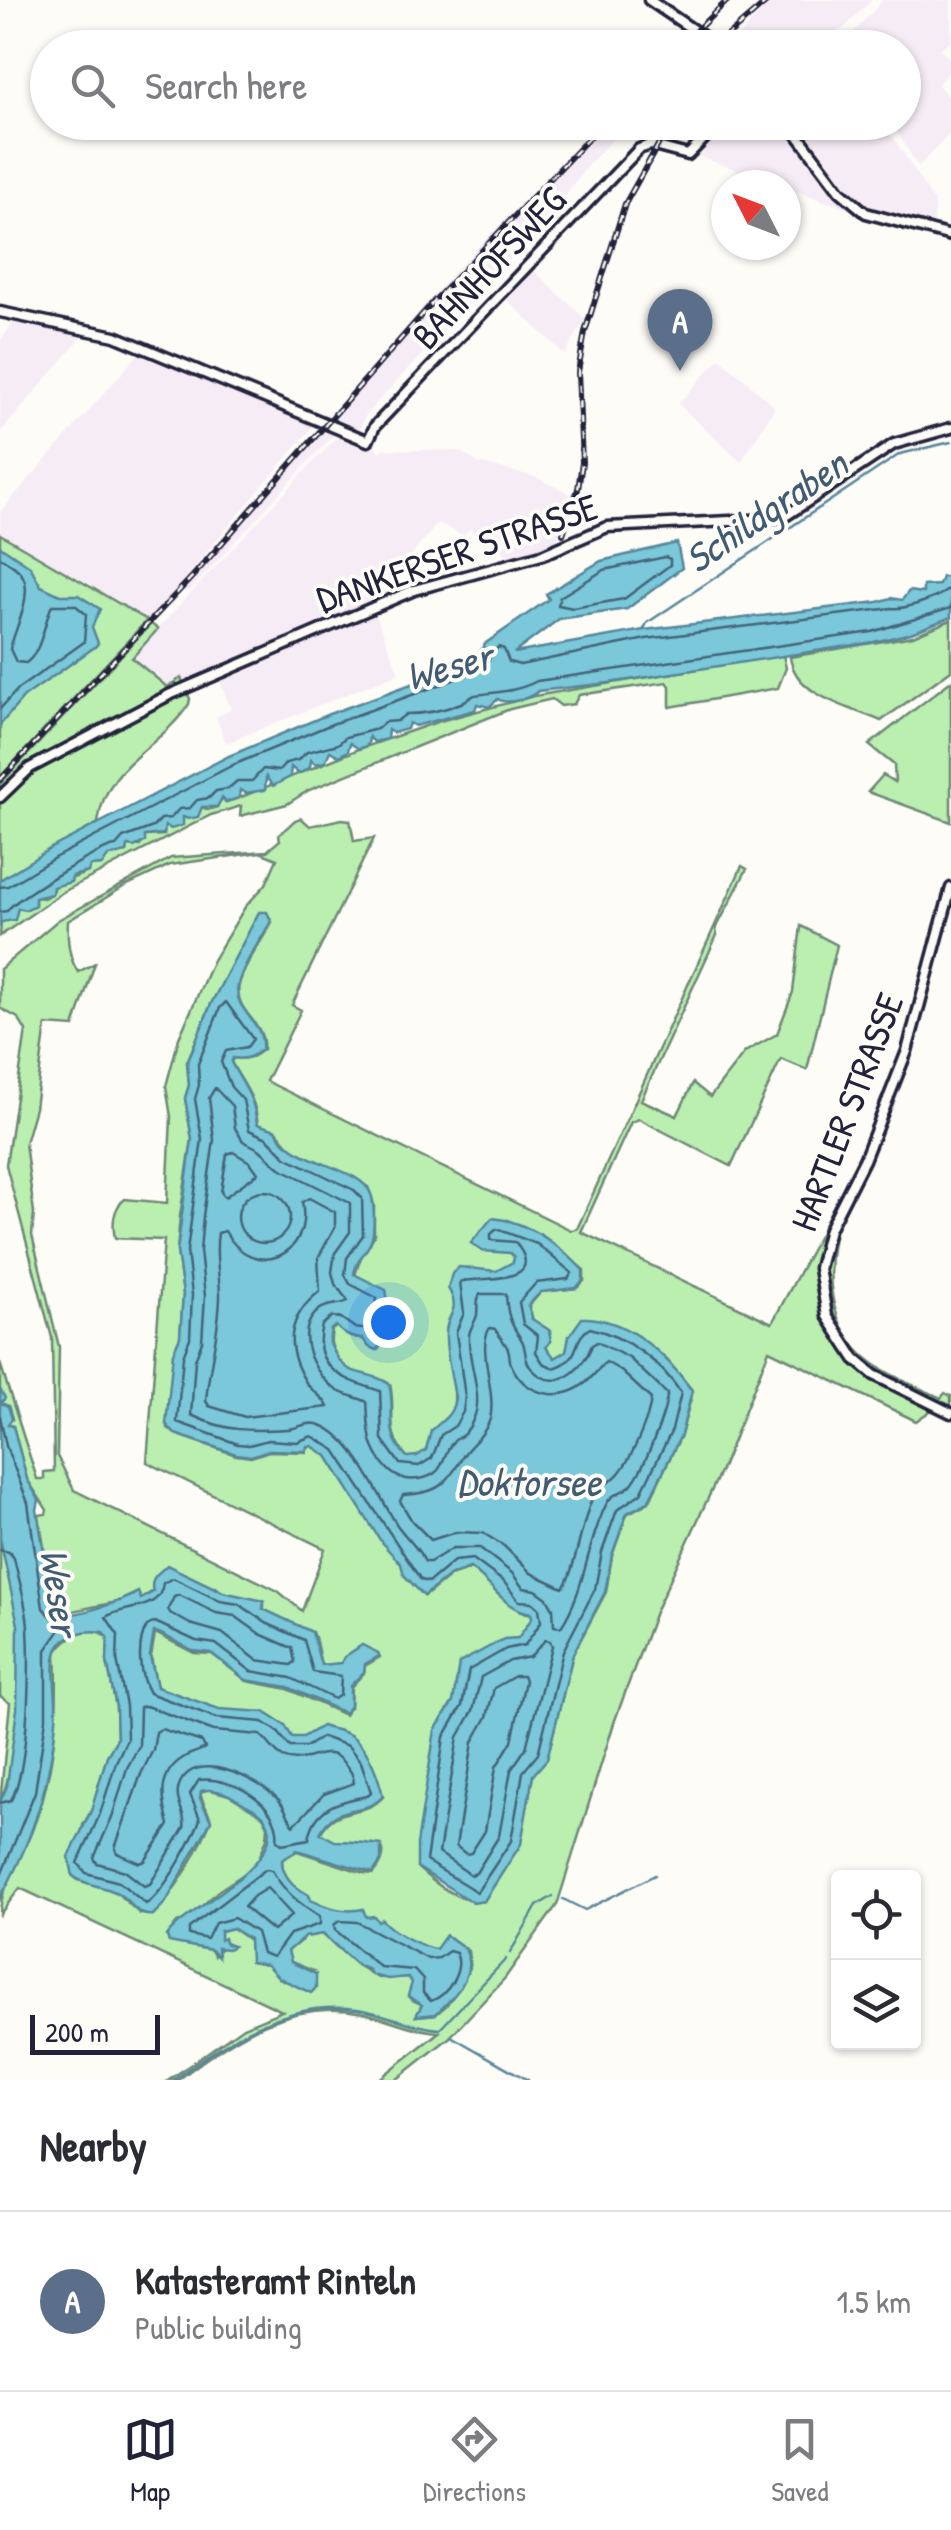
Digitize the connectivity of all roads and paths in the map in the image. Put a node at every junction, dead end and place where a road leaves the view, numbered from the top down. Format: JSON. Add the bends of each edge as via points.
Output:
{"nodes":[{"id":1,"x":649,"y":0,"type":"edge"},
{"id":2,"x":694,"y":30,"type":"edge"},
{"id":3,"x":703,"y":140,"type":"edge"},
{"id":4,"x":802,"y":140,"type":"edge"},
{"id":5,"x":951,"y":236,"type":"edge"},
{"id":6,"x":0,"y":312,"type":"edge"},
{"id":7,"x":951,"y":428,"type":"edge"},
{"id":8,"x":0,"y":797,"type":"edge"},
{"id":9,"x":951,"y":888,"type":"edge"},
{"id":10,"x":951,"y":1413,"type":"edge"}],
"edges":[{"from":1,"to":2,"type":"main road"},
{"from":3,"to":6,"type":"main road","name":"BAHNHOFSWEG","via":[[688,155],[646,145],[630,157],[375,426],[368,441],[114,336]]},
{"from":4,"to":5,"type":"main road","via":[[866,213]]},
{"from":7,"to":8,"type":"main road","name":"DANKERSER STRASSE","via":[[894,444],[781,517],[608,527],[542,555],[414,590],[169,695],[30,768]]},
{"from":9,"to":10,"type":"main road","name":"HARTLER STRASSE","via":[[907,1051],[829,1229],[819,1268],[827,1316],[855,1360]]}]}
